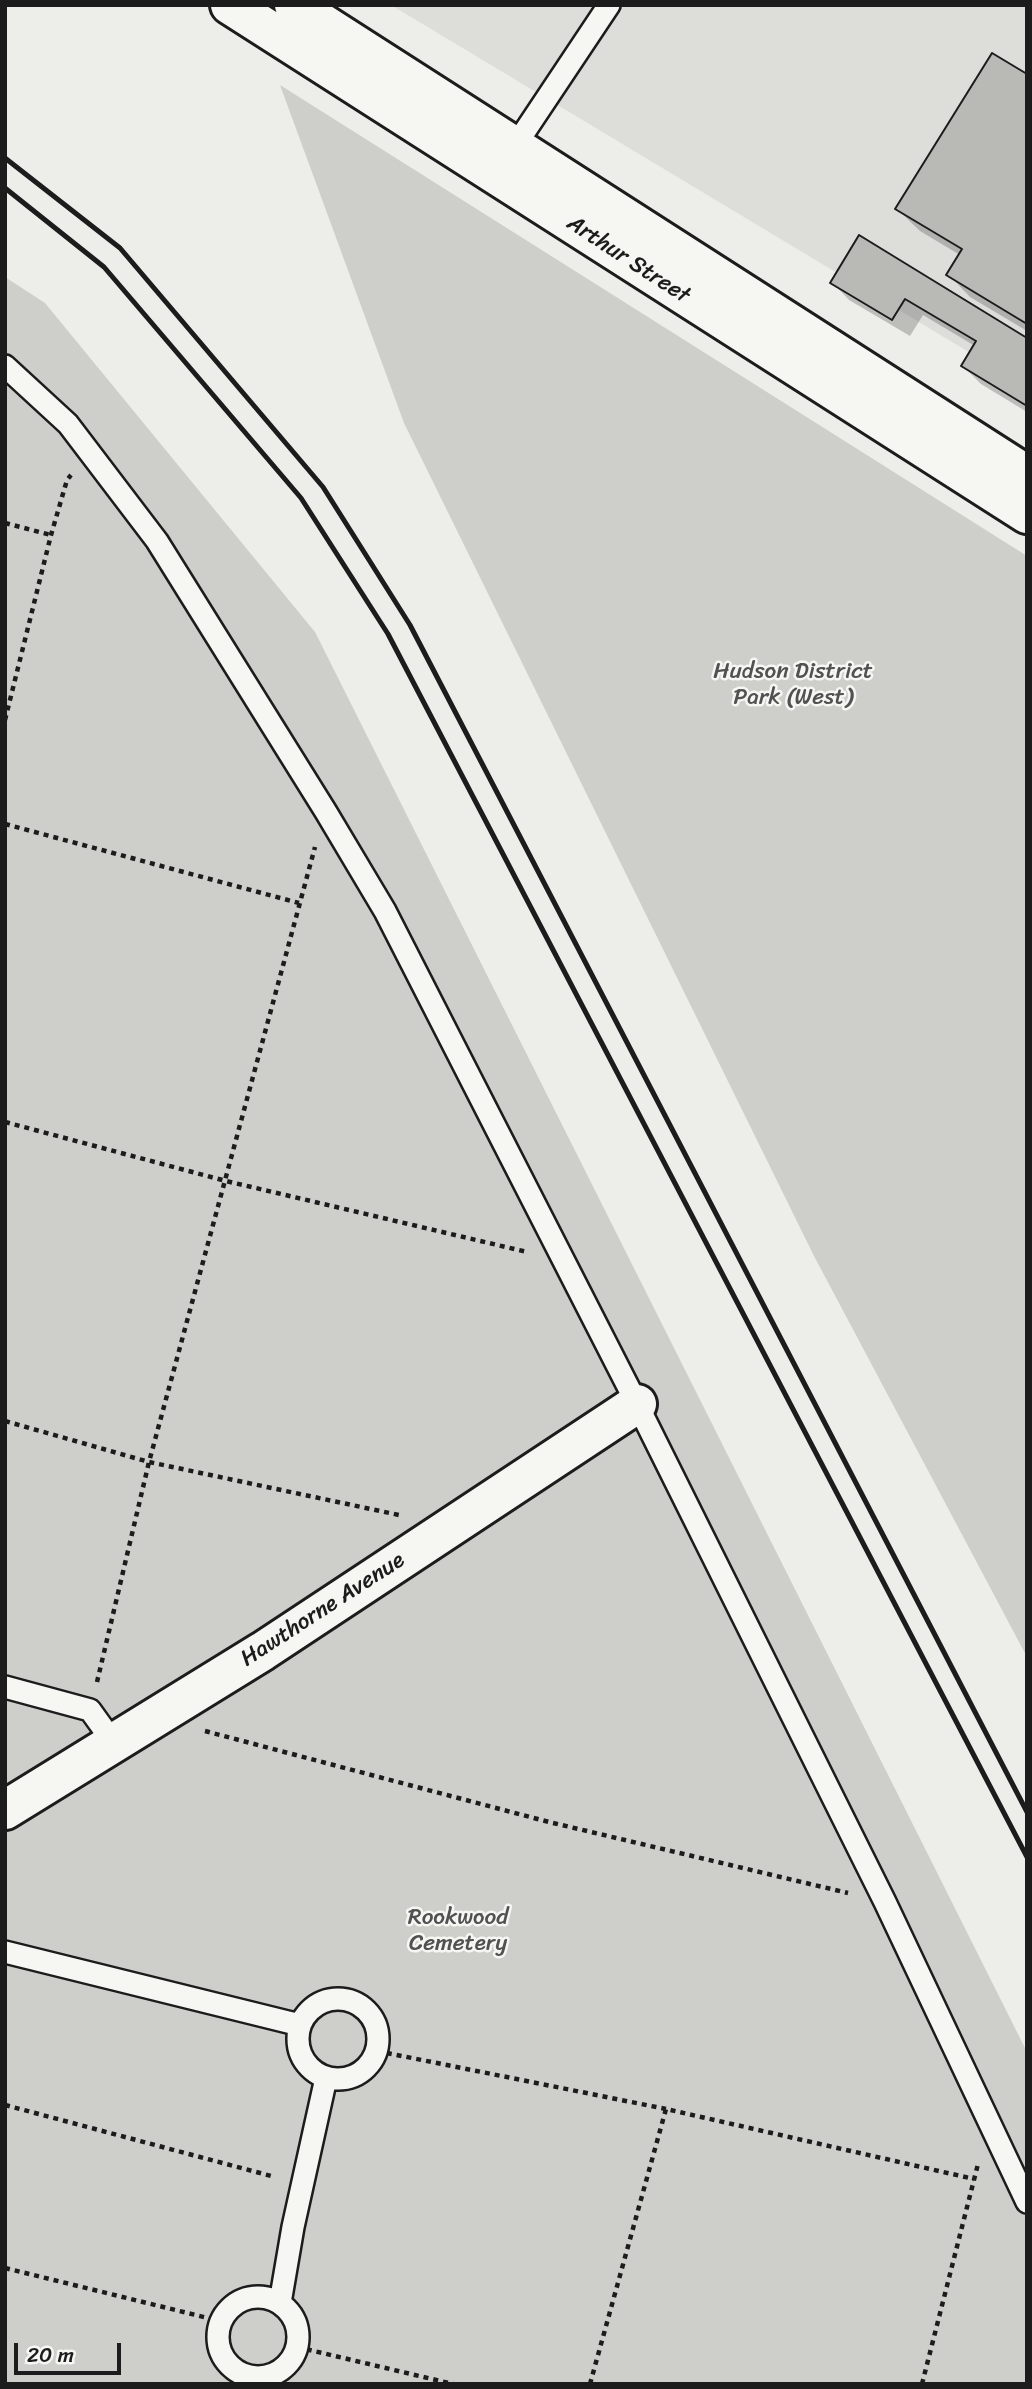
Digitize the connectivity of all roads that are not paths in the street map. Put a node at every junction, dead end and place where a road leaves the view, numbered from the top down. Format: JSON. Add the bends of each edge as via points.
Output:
{"nodes":[{"id":1,"x":230,"y":5,"type":"edge"},
{"id":2,"x":295,"y":5,"type":"edge"},
{"id":3,"x":608,"y":5,"type":"edge"},
{"id":4,"x":505,"y":161,"type":"junction"},
{"id":5,"x":5,"y":366,"type":"edge"},
{"id":6,"x":1027,"y":475,"type":"edge"},
{"id":7,"x":1027,"y":514,"type":"edge"},
{"id":8,"x":637,"y":1404,"type":"junction"},
{"id":9,"x":5,"y":1687,"type":"edge"},
{"id":10,"x":113,"y":1742,"type":"junction"},
{"id":11,"x":5,"y":1810,"type":"edge"},
{"id":12,"x":5,"y":1952,"type":"edge"},
{"id":13,"x":300,"y":2025,"type":"junction"},
{"id":14,"x":326,"y":2078,"type":"junction"},
{"id":15,"x":1027,"y":2202,"type":"edge"},
{"id":16,"x":280,"y":2303,"type":"junction"},
{"id":17,"x":243,"y":2380,"type":"edge"}],
"edges":[{"from":1,"to":4,"type":"main road","name":"Arthur Street"},
{"from":2,"to":4,"type":"main road","name":"Arthur Street"},
{"from":3,"to":4,"type":"lane"},
{"from":4,"to":6,"type":"main road","name":"Arthur Street"},
{"from":4,"to":7,"type":"main road","name":"Arthur Street"},
{"from":5,"to":8,"type":"lane","via":[[68,424],[157,541],[326,812],[385,911]]},
{"from":8,"to":10,"type":"main road","name":"Hawthorne Avenue","via":[[263,1651]]},
{"from":8,"to":15,"type":"lane","via":[[885,1902]]},
{"from":9,"to":10,"type":"lane","via":[[90,1710]]},
{"from":10,"to":11,"type":"main road","name":"Hawthorne Avenue"},
{"from":12,"to":13,"type":"lane"},
{"from":13,"to":14,"type":"lane","via":[[299,2052],[313,2072]]},
{"from":13,"to":14,"type":"lane","via":[[309,2011],[334,1999],[347,2000],[370,2015],[377,2032],[371,2063],[349,2078]]},
{"from":14,"to":16,"type":"lane"},
{"from":16,"to":17,"type":"lane","via":[[297,2325],[297,2347],[277,2373]]},
{"from":16,"to":17,"type":"lane","via":[[255,2296],[241,2299],[220,2321],[220,2355]]}]}
